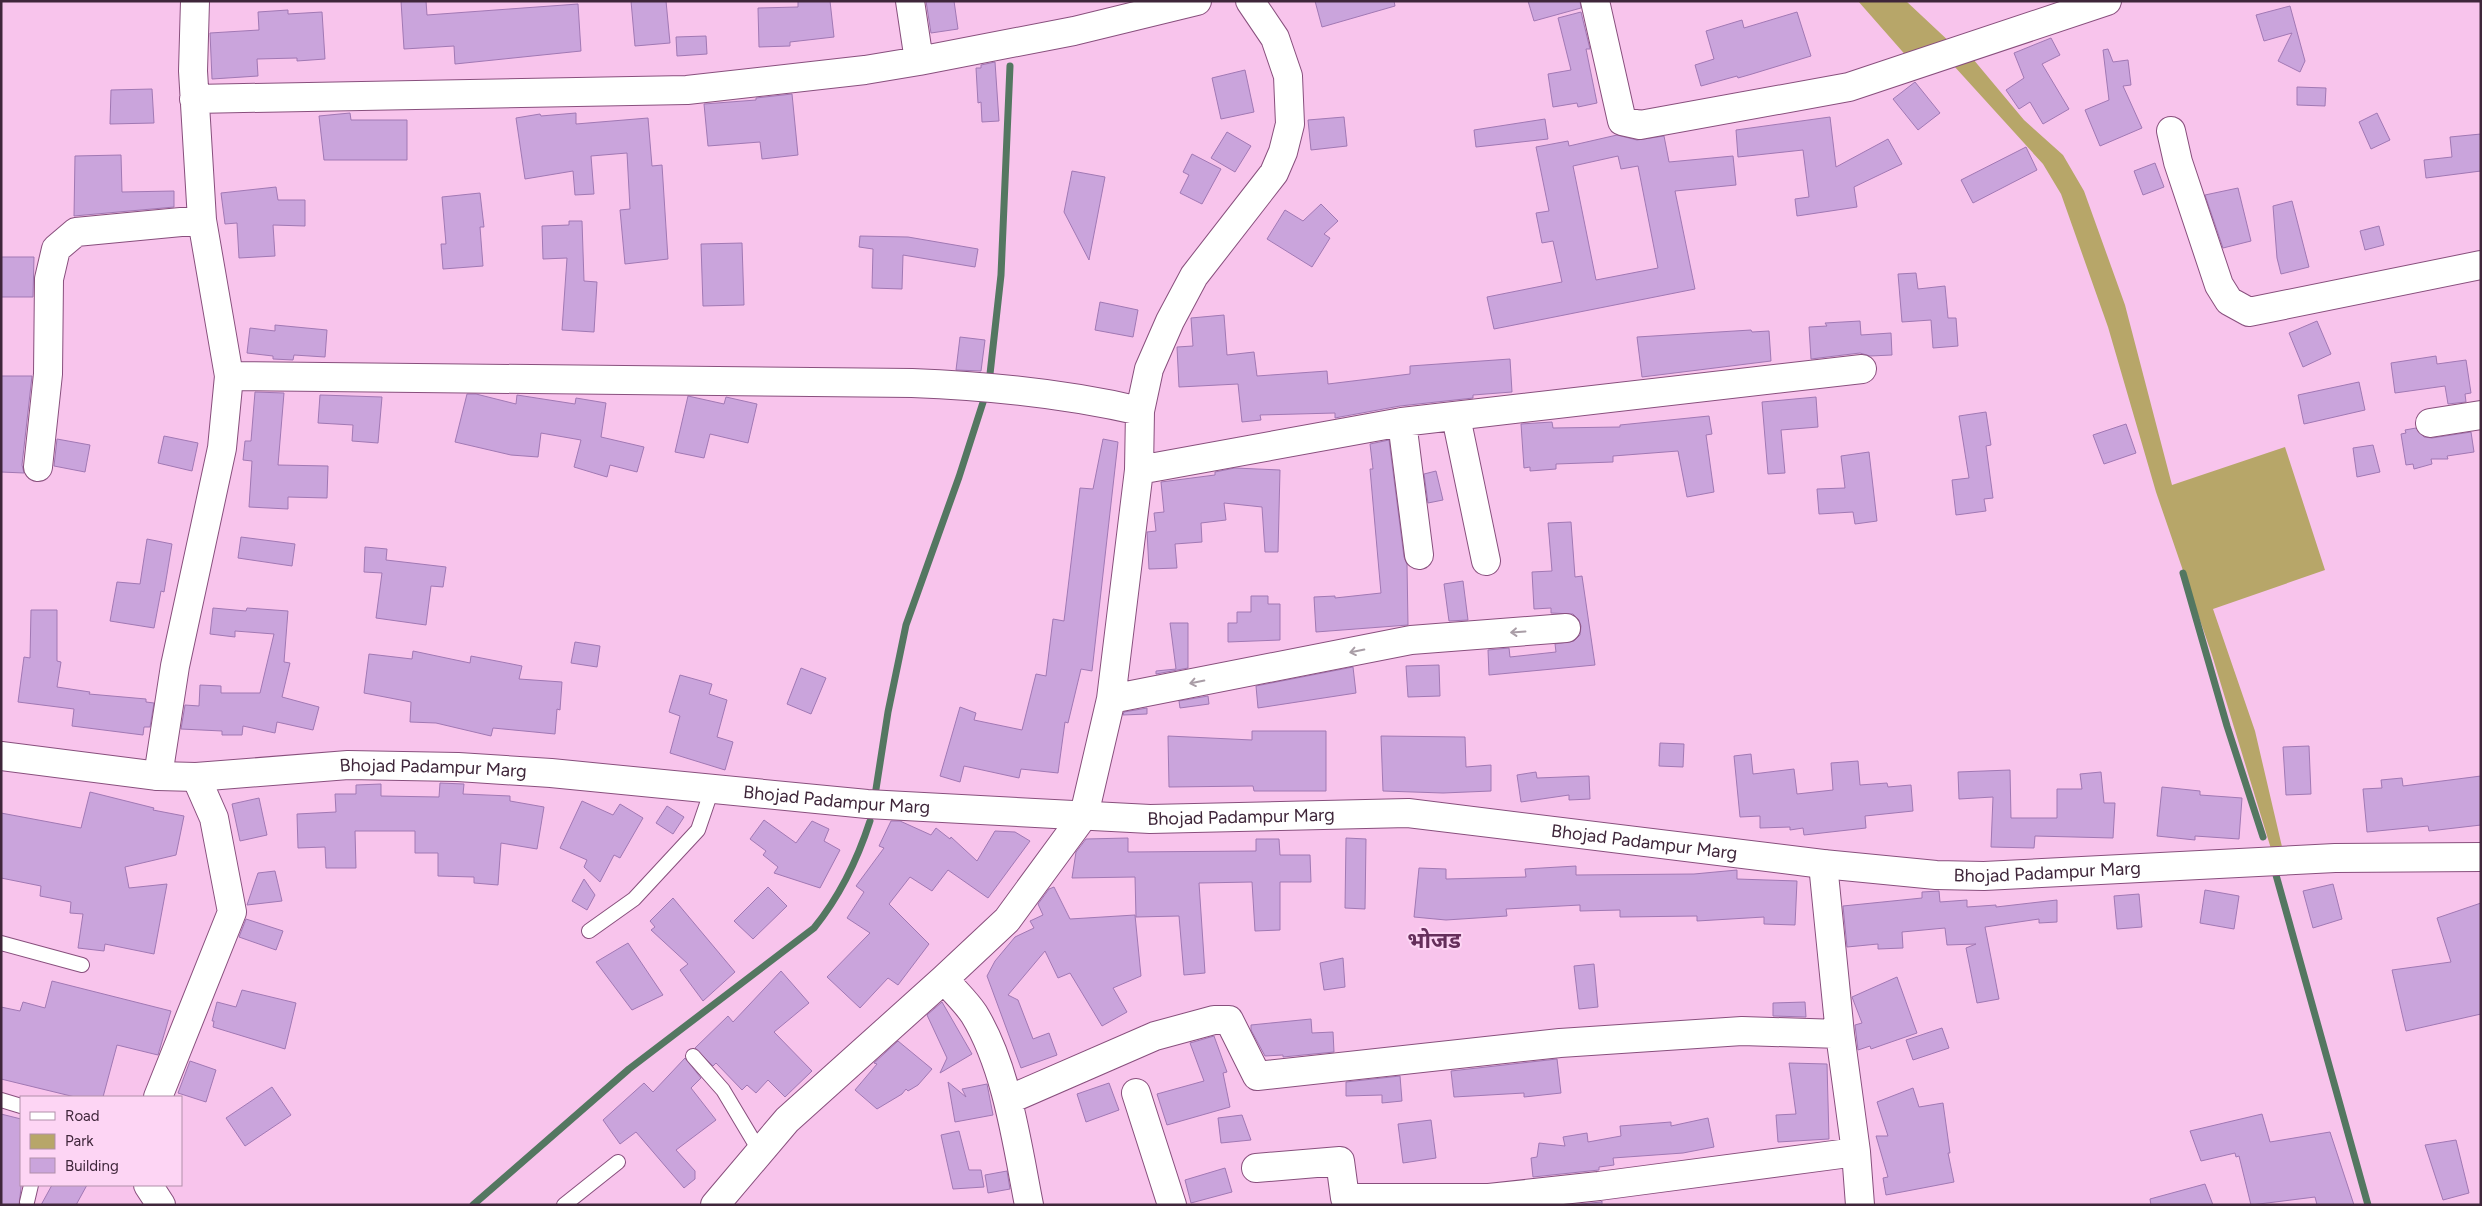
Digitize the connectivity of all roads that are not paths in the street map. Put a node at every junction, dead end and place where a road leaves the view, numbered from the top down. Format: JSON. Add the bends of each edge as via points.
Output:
{"nodes":[{"id":1,"x":195,"y":1,"type":"edge"},
{"id":2,"x":910,"y":1,"type":"edge"},
{"id":3,"x":1197,"y":1,"type":"edge"},
{"id":4,"x":1250,"y":1,"type":"edge"},
{"id":5,"x":1595,"y":1,"type":"edge"},
{"id":6,"x":2107,"y":1,"type":"edge"},
{"id":7,"x":919,"y":62,"type":"junction"},
{"id":8,"x":194,"y":98,"type":"junction"},
{"id":9,"x":2171,"y":131,"type":"dead end"},
{"id":10,"x":202,"y":220,"type":"junction"},
{"id":11,"x":2481,"y":265,"type":"edge"},
{"id":12,"x":1862,"y":369,"type":"dead end"},
{"id":13,"x":229,"y":376,"type":"junction"},
{"id":14,"x":1140,"y":411,"type":"junction"},
{"id":15,"x":2481,"y":415,"type":"edge"},
{"id":16,"x":1456,"y":417,"type":"junction"},
{"id":17,"x":1402,"y":422,"type":"junction"},
{"id":18,"x":2430,"y":423,"type":"dead end"},
{"id":19,"x":38,"y":467,"type":"dead end"},
{"id":20,"x":1139,"y":470,"type":"junction"},
{"id":21,"x":1419,"y":555,"type":"dead end"},
{"id":22,"x":1486,"y":561,"type":"dead end"},
{"id":23,"x":1566,"y":628,"type":"dead end"},
{"id":24,"x":1111,"y":699,"type":"junction"},
{"id":25,"x":1,"y":756,"type":"edge"},
{"id":26,"x":158,"y":776,"type":"junction"},
{"id":27,"x":196,"y":777,"type":"junction"},
{"id":28,"x":712,"y":788,"type":"junction"},
{"id":29,"x":1084,"y":815,"type":"junction"},
{"id":30,"x":2481,"y":858,"type":"edge"},
{"id":31,"x":1823,"y":864,"type":"junction"},
{"id":32,"x":589,"y":931,"type":"dead end"},
{"id":33,"x":1,"y":943,"type":"edge"},
{"id":34,"x":82,"y":966,"type":"dead end"},
{"id":35,"x":944,"y":980,"type":"junction"},
{"id":36,"x":1840,"y":1034,"type":"junction"},
{"id":37,"x":693,"y":1056,"type":"dead end"},
{"id":38,"x":1136,"y":1093,"type":"dead end"},
{"id":39,"x":158,"y":1096,"type":"edge"},
{"id":40,"x":1,"y":1100,"type":"edge"},
{"id":41,"x":1008,"y":1100,"type":"junction"},
{"id":42,"x":20,"y":1106,"type":"edge"},
{"id":43,"x":760,"y":1152,"type":"junction"},
{"id":44,"x":1856,"y":1152,"type":"junction"},
{"id":45,"x":618,"y":1162,"type":"dead end"},
{"id":46,"x":1256,"y":1168,"type":"dead end"},
{"id":47,"x":31,"y":1186,"type":"edge"},
{"id":48,"x":149,"y":1186,"type":"edge"},
{"id":49,"x":27,"y":1202,"type":"dead end"},
{"id":50,"x":161,"y":1205,"type":"edge"},
{"id":51,"x":564,"y":1205,"type":"edge"},
{"id":52,"x":716,"y":1205,"type":"edge"},
{"id":53,"x":1029,"y":1205,"type":"edge"},
{"id":54,"x":1172,"y":1205,"type":"edge"},
{"id":55,"x":1860,"y":1205,"type":"edge"}],
"edges":[{"from":1,"to":8,"type":"street"},
{"from":2,"to":7,"type":"street"},
{"from":3,"to":7,"type":"street","via":[[1074,31]]},
{"from":4,"to":14,"type":"street","via":[[1274,38],[1288,76],[1290,124],[1284,152],[1274,172],[1190,284],[1149,369]]},
{"from":5,"to":6,"type":"street","via":[[1622,121],[1640,125],[1849,87]]},
{"from":7,"to":8,"type":"street","via":[[686,90]]},
{"from":8,"to":10,"type":"street"},
{"from":9,"to":11,"type":"street","via":[[2178,162],[2219,285],[2229,301],[2249,312]]},
{"from":10,"to":13,"type":"street"},
{"from":10,"to":19,"type":"street","via":[[76,232],[56,249],[49,279],[48,374]]},
{"from":12,"to":16,"type":"street"},
{"from":13,"to":14,"type":"street","via":[[912,383],[998,387],[1090,399]]},
{"from":13,"to":26,"type":"street","via":[[222,448],[175,666]]},
{"from":14,"to":20,"type":"street"},
{"from":15,"to":18,"type":"street"},
{"from":16,"to":17,"type":"street"},
{"from":16,"to":22,"type":"street"},
{"from":17,"to":20,"type":"street"},
{"from":17,"to":21,"type":"street"},
{"from":20,"to":24,"type":"street"},
{"from":23,"to":24,"type":"street","one_way":true,"via":[[1411,640]]},
{"from":24,"to":29,"type":"street"},
{"from":25,"to":26,"type":"street","name":"Bhojad Padampur Marg"},
{"from":26,"to":27,"type":"street","name":"Bhojad Padampur Marg"},
{"from":27,"to":28,"type":"street","name":"Bhojad Padampur Marg","via":[[348,765],[458,767]]},
{"from":27,"to":39,"type":"street","via":[[214,818],[232,912]]},
{"from":28,"to":29,"type":"street","name":"Bhojad Padampur Marg","via":[[867,804]]},
{"from":28,"to":32,"type":"lane","via":[[698,830],[634,898]]},
{"from":29,"to":31,"type":"street","name":"Bhojad Padampur Marg","via":[[1150,819],[1408,814]]},
{"from":29,"to":35,"type":"street","via":[[1007,920]]},
{"from":30,"to":31,"type":"street","name":"Bhojad Padampur Marg","via":[[2317,859],[1984,876],[1936,875]]},
{"from":31,"to":36,"type":"street"},
{"from":33,"to":34,"type":"lane"},
{"from":35,"to":41,"type":"street","via":[[974,1013]]},
{"from":35,"to":43,"type":"street","via":[[787,1120]]},
{"from":36,"to":41,"type":"street","via":[[1742,1030],[1570,1042],[1257,1076],[1229,1020],[1214,1020],[1156,1036]]},
{"from":36,"to":44,"type":"street"},
{"from":37,"to":43,"type":"lane","via":[[722,1090]]},
{"from":38,"to":54,"type":"street"},
{"from":40,"to":42,"type":"lane"},
{"from":41,"to":53,"type":"street"},
{"from":43,"to":52,"type":"street"},
{"from":44,"to":46,"type":"street","via":[[1489,1198],[1345,1198],[1340,1161]]},
{"from":44,"to":55,"type":"street"},
{"from":45,"to":51,"type":"lane"},
{"from":47,"to":49,"type":"lane"},
{"from":48,"to":50,"type":"street"}]}
